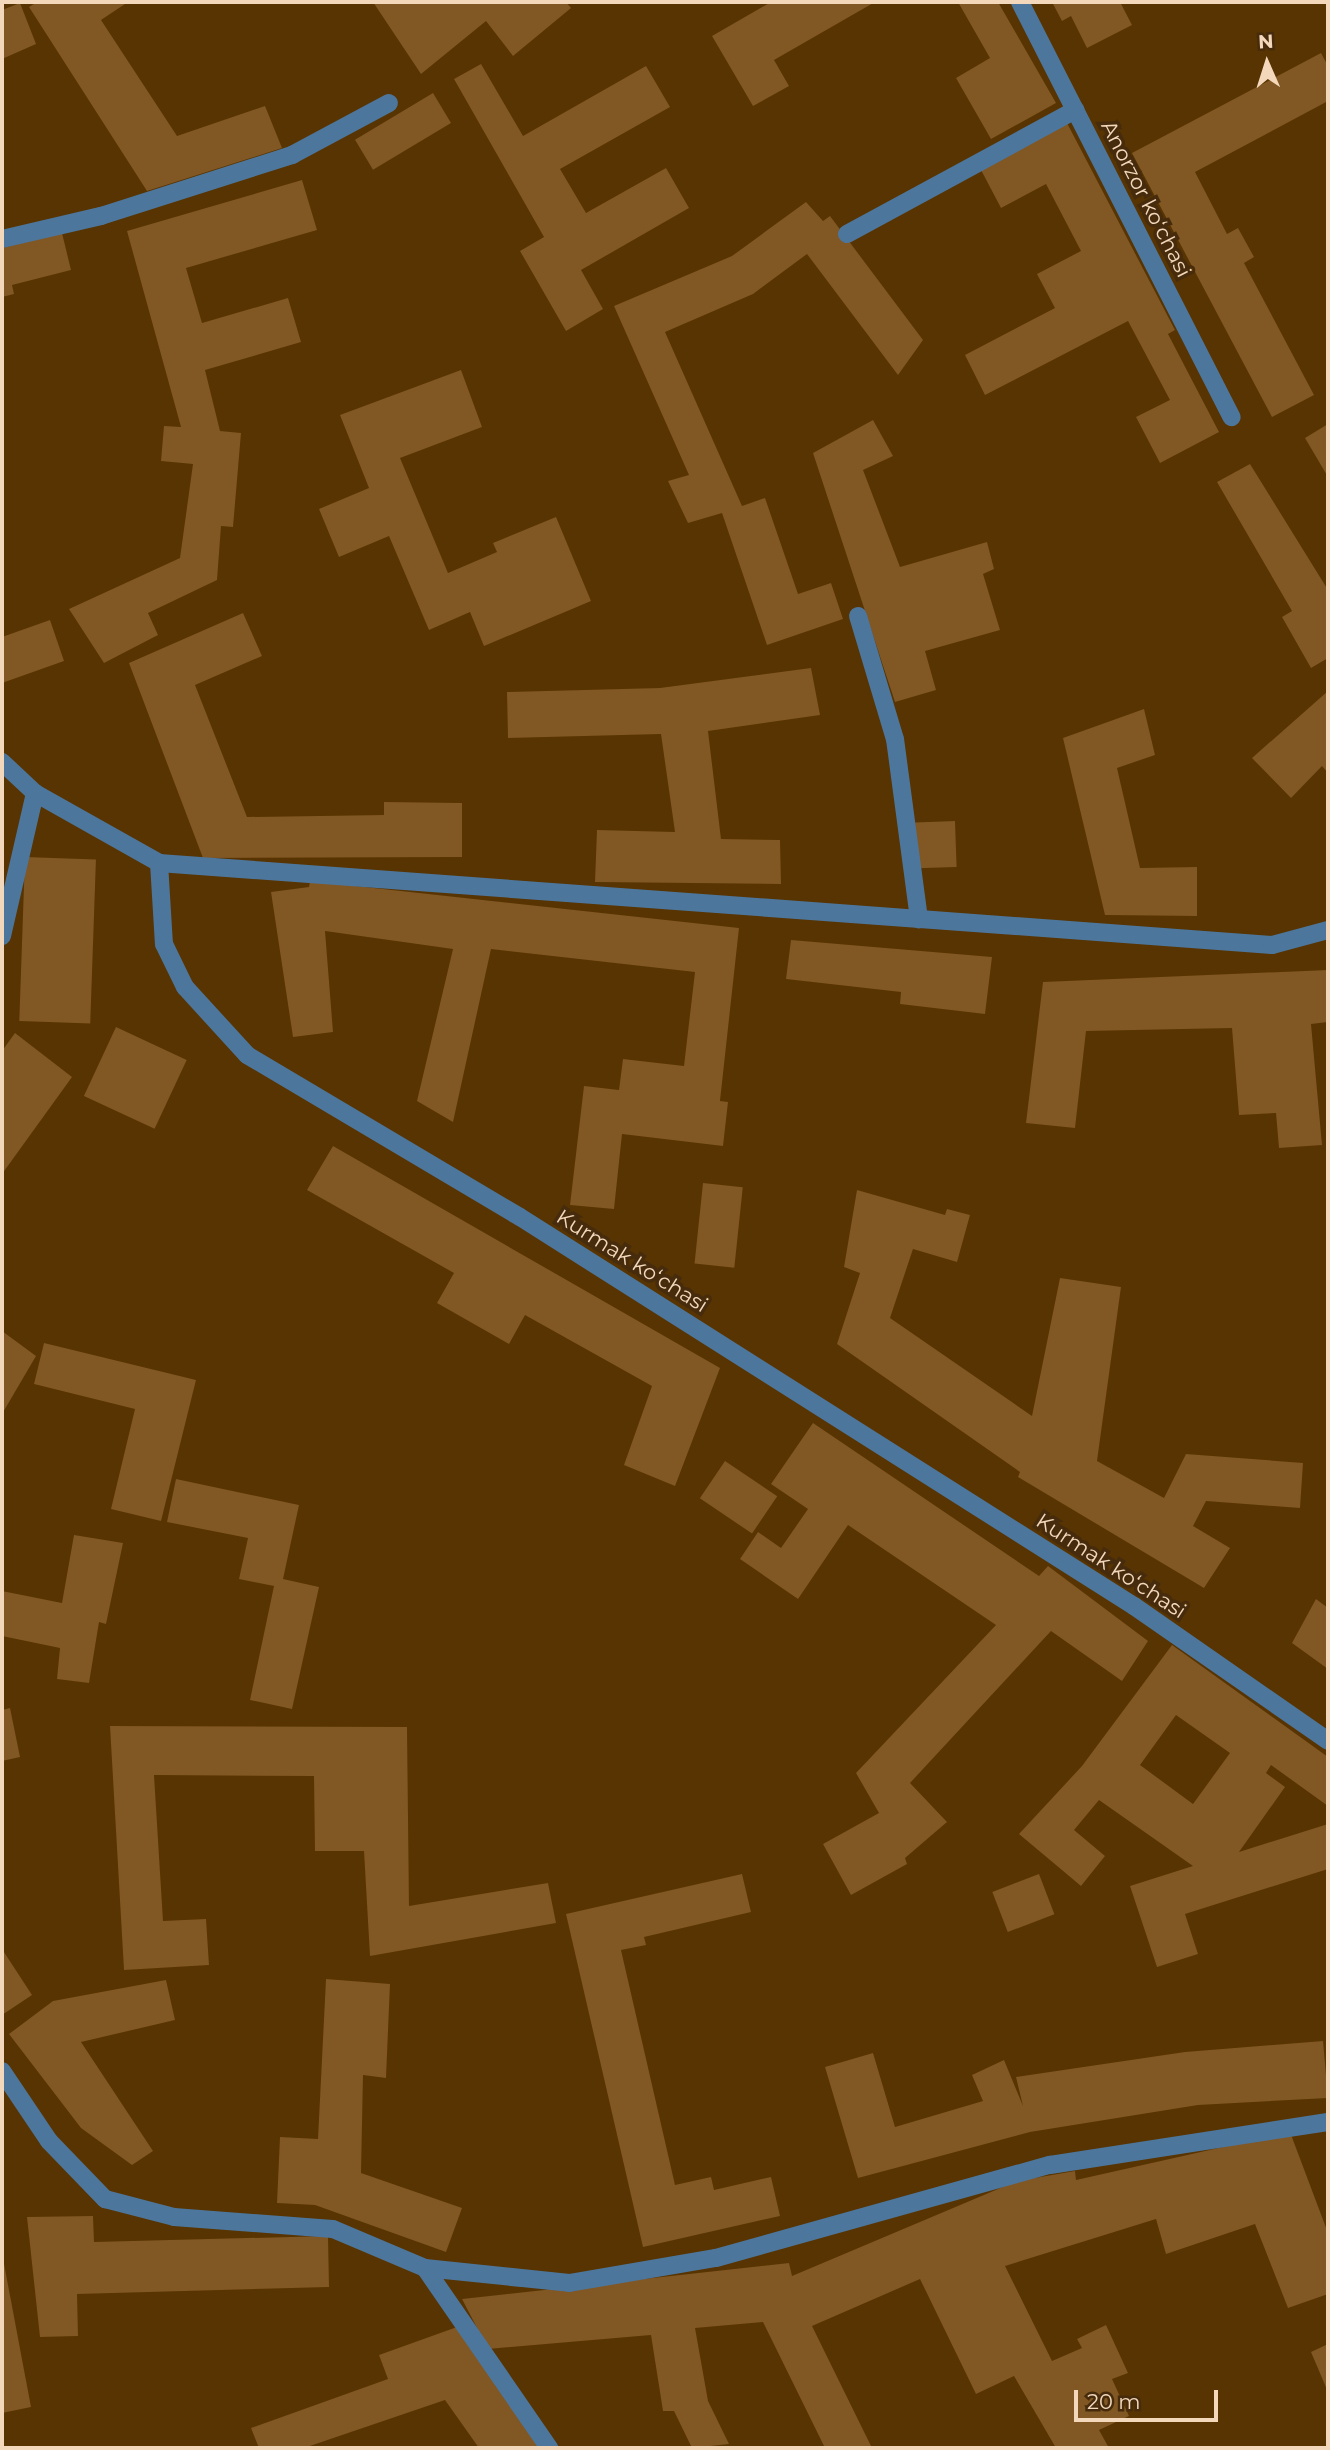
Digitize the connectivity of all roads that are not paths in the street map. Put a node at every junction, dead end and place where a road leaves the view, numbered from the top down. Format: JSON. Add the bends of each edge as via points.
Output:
{"nodes":[{"id":1,"x":1020,"y":2,"type":"edge"},
{"id":2,"x":390,"y":103,"type":"dead end"},
{"id":3,"x":1075,"y":110,"type":"junction"},
{"id":4,"x":847,"y":234,"type":"dead end"},
{"id":5,"x":2,"y":239,"type":"edge"},
{"id":6,"x":1231,"y":417,"type":"dead end"},
{"id":7,"x":858,"y":616,"type":"dead end"},
{"id":8,"x":2,"y":762,"type":"edge"},
{"id":9,"x":35,"y":793,"type":"junction"},
{"id":10,"x":159,"y":863,"type":"junction"},
{"id":11,"x":919,"y":919,"type":"junction"},
{"id":12,"x":1328,"y":930,"type":"edge"},
{"id":13,"x":2,"y":936,"type":"edge"},
{"id":14,"x":1328,"y":1741,"type":"edge"},
{"id":15,"x":2,"y":2071,"type":"edge"},
{"id":16,"x":1328,"y":2122,"type":"edge"},
{"id":17,"x":425,"y":2268,"type":"junction"},
{"id":18,"x":549,"y":2448,"type":"edge"}],
"edges":[{"from":1,"to":3,"type":"street","name":"Anorzor koʻchasi"},
{"from":2,"to":5,"type":"street","via":[[292,155],[101,216]]},
{"from":3,"to":4,"type":"street"},
{"from":3,"to":6,"type":"street","name":"Anorzor koʻchasi"},
{"from":7,"to":11,"type":"street","via":[[895,739]]},
{"from":8,"to":9,"type":"street"},
{"from":9,"to":10,"type":"street"},
{"from":9,"to":13,"type":"street"},
{"from":10,"to":11,"type":"street"},
{"from":10,"to":14,"type":"street","name":"Kurmak koʻchasi","via":[[164,944],[185,987],[247,1055],[544,1232],[1134,1606]]},
{"from":11,"to":12,"type":"street","via":[[1272,945]]},
{"from":15,"to":17,"type":"street","via":[[50,2141],[105,2199],[174,2217],[333,2229]]},
{"from":16,"to":17,"type":"street","via":[[1050,2165],[716,2258],[569,2283]]},
{"from":17,"to":18,"type":"street"}]}
